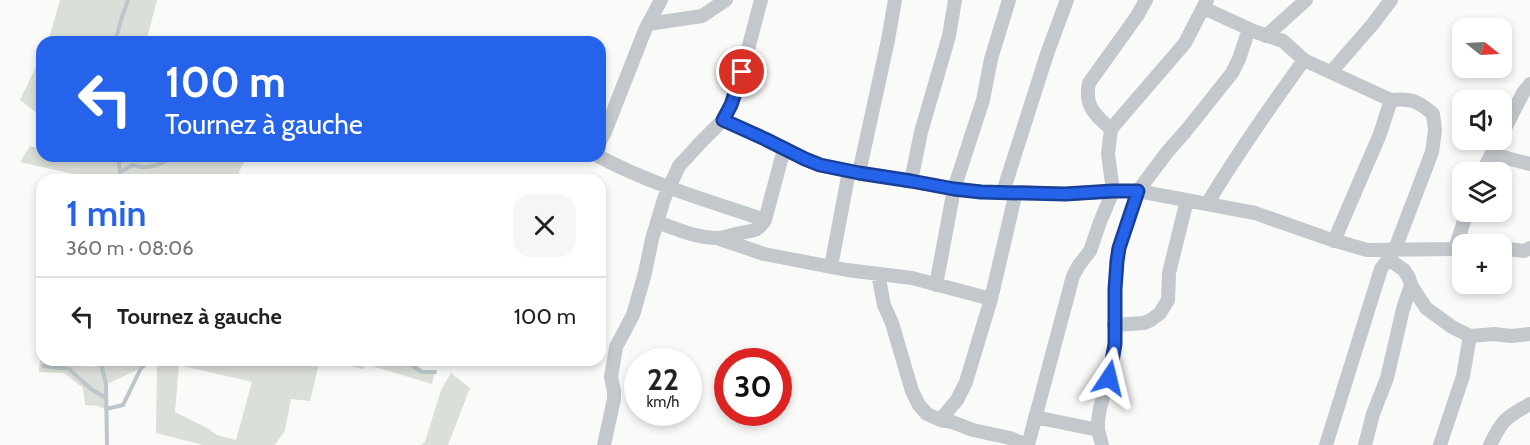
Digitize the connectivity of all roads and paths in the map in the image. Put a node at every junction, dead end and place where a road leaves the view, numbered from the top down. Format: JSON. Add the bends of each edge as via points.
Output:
{"nodes":[{"id":1,"x":661,"y":0,"type":"edge"},
{"id":2,"x":726,"y":0,"type":"edge"},
{"id":3,"x":761,"y":0,"type":"edge"},
{"id":4,"x":895,"y":0,"type":"edge"},
{"id":5,"x":955,"y":0,"type":"edge"},
{"id":6,"x":1009,"y":0,"type":"edge"},
{"id":7,"x":1067,"y":0,"type":"edge"},
{"id":8,"x":1146,"y":0,"type":"edge"},
{"id":9,"x":1306,"y":0,"type":"edge"},
{"id":10,"x":1390,"y":0,"type":"edge"},
{"id":11,"x":1205,"y":5,"type":"edge"},
{"id":12,"x":648,"y":24,"type":"junction"},
{"id":13,"x":1249,"y":29,"type":"junction"},
{"id":14,"x":1266,"y":36,"type":"junction"},
{"id":15,"x":1304,"y":60,"type":"junction"},
{"id":16,"x":1331,"y":72,"type":"junction"},
{"id":17,"x":1528,"y":91,"type":"edge"},
{"id":18,"x":1391,"y":100,"type":"junction"},
{"id":19,"x":1512,"y":117,"type":"edge"},
{"id":20,"x":723,"y":120,"type":"junction"},
{"id":21,"x":606,"y":129,"type":"edge"},
{"id":22,"x":1111,"y":129,"type":"junction"},
{"id":23,"x":784,"y":149,"type":"junction"},
{"id":24,"x":1493,"y":150,"type":"edge"},
{"id":25,"x":1491,"y":154,"type":"junction"},
{"id":26,"x":606,"y":160,"type":"edge"},
{"id":27,"x":1487,"y":162,"type":"edge"},
{"id":28,"x":1530,"y":164,"type":"edge"},
{"id":29,"x":854,"y":172,"type":"junction"},
{"id":30,"x":911,"y":181,"type":"junction"},
{"id":31,"x":669,"y":187,"type":"junction"},
{"id":32,"x":954,"y":189,"type":"junction"},
{"id":33,"x":1113,"y":191,"type":"junction"},
{"id":34,"x":1138,"y":191,"type":"junction"},
{"id":35,"x":1010,"y":192,"type":"junction"},
{"id":36,"x":1187,"y":200,"type":"junction"},
{"id":37,"x":1207,"y":204,"type":"junction"},
{"id":38,"x":765,"y":220,"type":"junction"},
{"id":39,"x":657,"y":222,"type":"junction"},
{"id":40,"x":720,"y":239,"type":"junction"},
{"id":41,"x":1334,"y":241,"type":"junction"},
{"id":42,"x":1530,"y":248,"type":"edge"},
{"id":43,"x":1452,"y":249,"type":"edge"},
{"id":44,"x":1512,"y":249,"type":"edge"},
{"id":45,"x":1391,"y":254,"type":"junction"},
{"id":46,"x":831,"y":267,"type":"junction"},
{"id":47,"x":878,"y":274,"type":"junction"},
{"id":48,"x":936,"y":285,"type":"junction"},
{"id":49,"x":1411,"y":285,"type":"junction"},
{"id":50,"x":991,"y":299,"type":"junction"},
{"id":51,"x":1114,"y":325,"type":"junction"},
{"id":52,"x":1530,"y":334,"type":"edge"},
{"id":53,"x":1470,"y":336,"type":"junction"},
{"id":54,"x":1530,"y":404,"type":"edge"},
{"id":55,"x":1035,"y":417,"type":"junction"},
{"id":56,"x":940,"y":420,"type":"junction"},
{"id":57,"x":1098,"y":430,"type":"junction"},
{"id":58,"x":604,"y":445,"type":"edge"},
{"id":59,"x":1027,"y":445,"type":"edge"},
{"id":60,"x":1102,"y":445,"type":"edge"},
{"id":61,"x":1326,"y":445,"type":"edge"},
{"id":62,"x":1365,"y":445,"type":"edge"},
{"id":63,"x":1440,"y":445,"type":"edge"},
{"id":64,"x":1490,"y":445,"type":"edge"}],
"edges":[{"from":1,"to":12,"type":"street"},
{"from":2,"to":12,"type":"street","via":[[702,16]]},
{"from":3,"to":20,"type":"street","via":[[742,72]]},
{"from":4,"to":29,"type":"street"},
{"from":5,"to":30,"type":"street"},
{"from":6,"to":32,"type":"street"},
{"from":7,"to":35,"type":"street","via":[[1047,54]]},
{"from":8,"to":22,"type":"street","via":[[1089,83],[1086,95],[1093,113]]},
{"from":9,"to":14,"type":"street"},
{"from":10,"to":16,"type":"street"},
{"from":11,"to":13,"type":"street"},
{"from":11,"to":22,"type":"street","via":[[1185,43]]},
{"from":12,"to":21,"type":"street"},
{"from":13,"to":14,"type":"street"},
{"from":13,"to":34,"type":"street","via":[[1232,73]]},
{"from":14,"to":15,"type":"street","via":[[1283,41]]},
{"from":15,"to":16,"type":"street"},
{"from":15,"to":37,"type":"street"},
{"from":16,"to":18,"type":"street"},
{"from":17,"to":19,"type":"street"},
{"from":18,"to":41,"type":"street"},
{"from":18,"to":45,"type":"street","via":[[1420,102],[1433,114],[1435,130],[1432,152]]},
{"from":20,"to":23,"type":"street"},
{"from":20,"to":31,"type":"street","via":[[679,166]]},
{"from":22,"to":33,"type":"street","via":[[1108,154]]},
{"from":23,"to":29,"type":"street","via":[[820,165]]},
{"from":23,"to":38,"type":"street"},
{"from":24,"to":25,"type":"street"},
{"from":25,"to":27,"type":"street"},
{"from":25,"to":28,"type":"street"},
{"from":26,"to":31,"type":"street"},
{"from":29,"to":30,"type":"street"},
{"from":29,"to":46,"type":"street"},
{"from":30,"to":32,"type":"street"},
{"from":31,"to":38,"type":"street"},
{"from":31,"to":39,"type":"street"},
{"from":32,"to":35,"type":"street"},
{"from":32,"to":48,"type":"street"},
{"from":33,"to":34,"type":"street"},
{"from":33,"to":35,"type":"street"},
{"from":33,"to":55,"type":"street","via":[[1090,251],[1072,276]]},
{"from":34,"to":36,"type":"street"},
{"from":34,"to":51,"type":"street","via":[[1119,248]]},
{"from":35,"to":50,"type":"street"},
{"from":36,"to":37,"type":"street"},
{"from":36,"to":51,"type":"street","via":[[1169,273],[1168,300],[1151,321]]},
{"from":37,"to":41,"type":"street","via":[[1255,213]]},
{"from":38,"to":40,"type":"street","via":[[756,230]]},
{"from":39,"to":40,"type":"street"},
{"from":39,"to":58,"type":"street","via":[[633,315],[616,347],[611,377],[614,399]]},
{"from":40,"to":46,"type":"street","via":[[764,254]]},
{"from":41,"to":45,"type":"street"},
{"from":42,"to":44,"type":"street"},
{"from":43,"to":45,"type":"street"},
{"from":45,"to":49,"type":"street"},
{"from":45,"to":61,"type":"street","via":[[1381,269]]},
{"from":46,"to":47,"type":"street"},
{"from":47,"to":48,"type":"street"},
{"from":47,"to":56,"type":"street","via":[[912,391],[927,414]]},
{"from":48,"to":50,"type":"street"},
{"from":49,"to":53,"type":"street","via":[[1426,308]]},
{"from":49,"to":62,"type":"street"},
{"from":50,"to":56,"type":"street","via":[[966,382]]},
{"from":51,"to":57,"type":"street","via":[[1113,359]]},
{"from":52,"to":53,"type":"street"},
{"from":53,"to":63,"type":"street","via":[[1463,376]]},
{"from":54,"to":64,"type":"street","via":[[1505,420]]},
{"from":55,"to":57,"type":"street"},
{"from":55,"to":59,"type":"street"},
{"from":56,"to":59,"type":"street"},
{"from":57,"to":60,"type":"street"}]}
